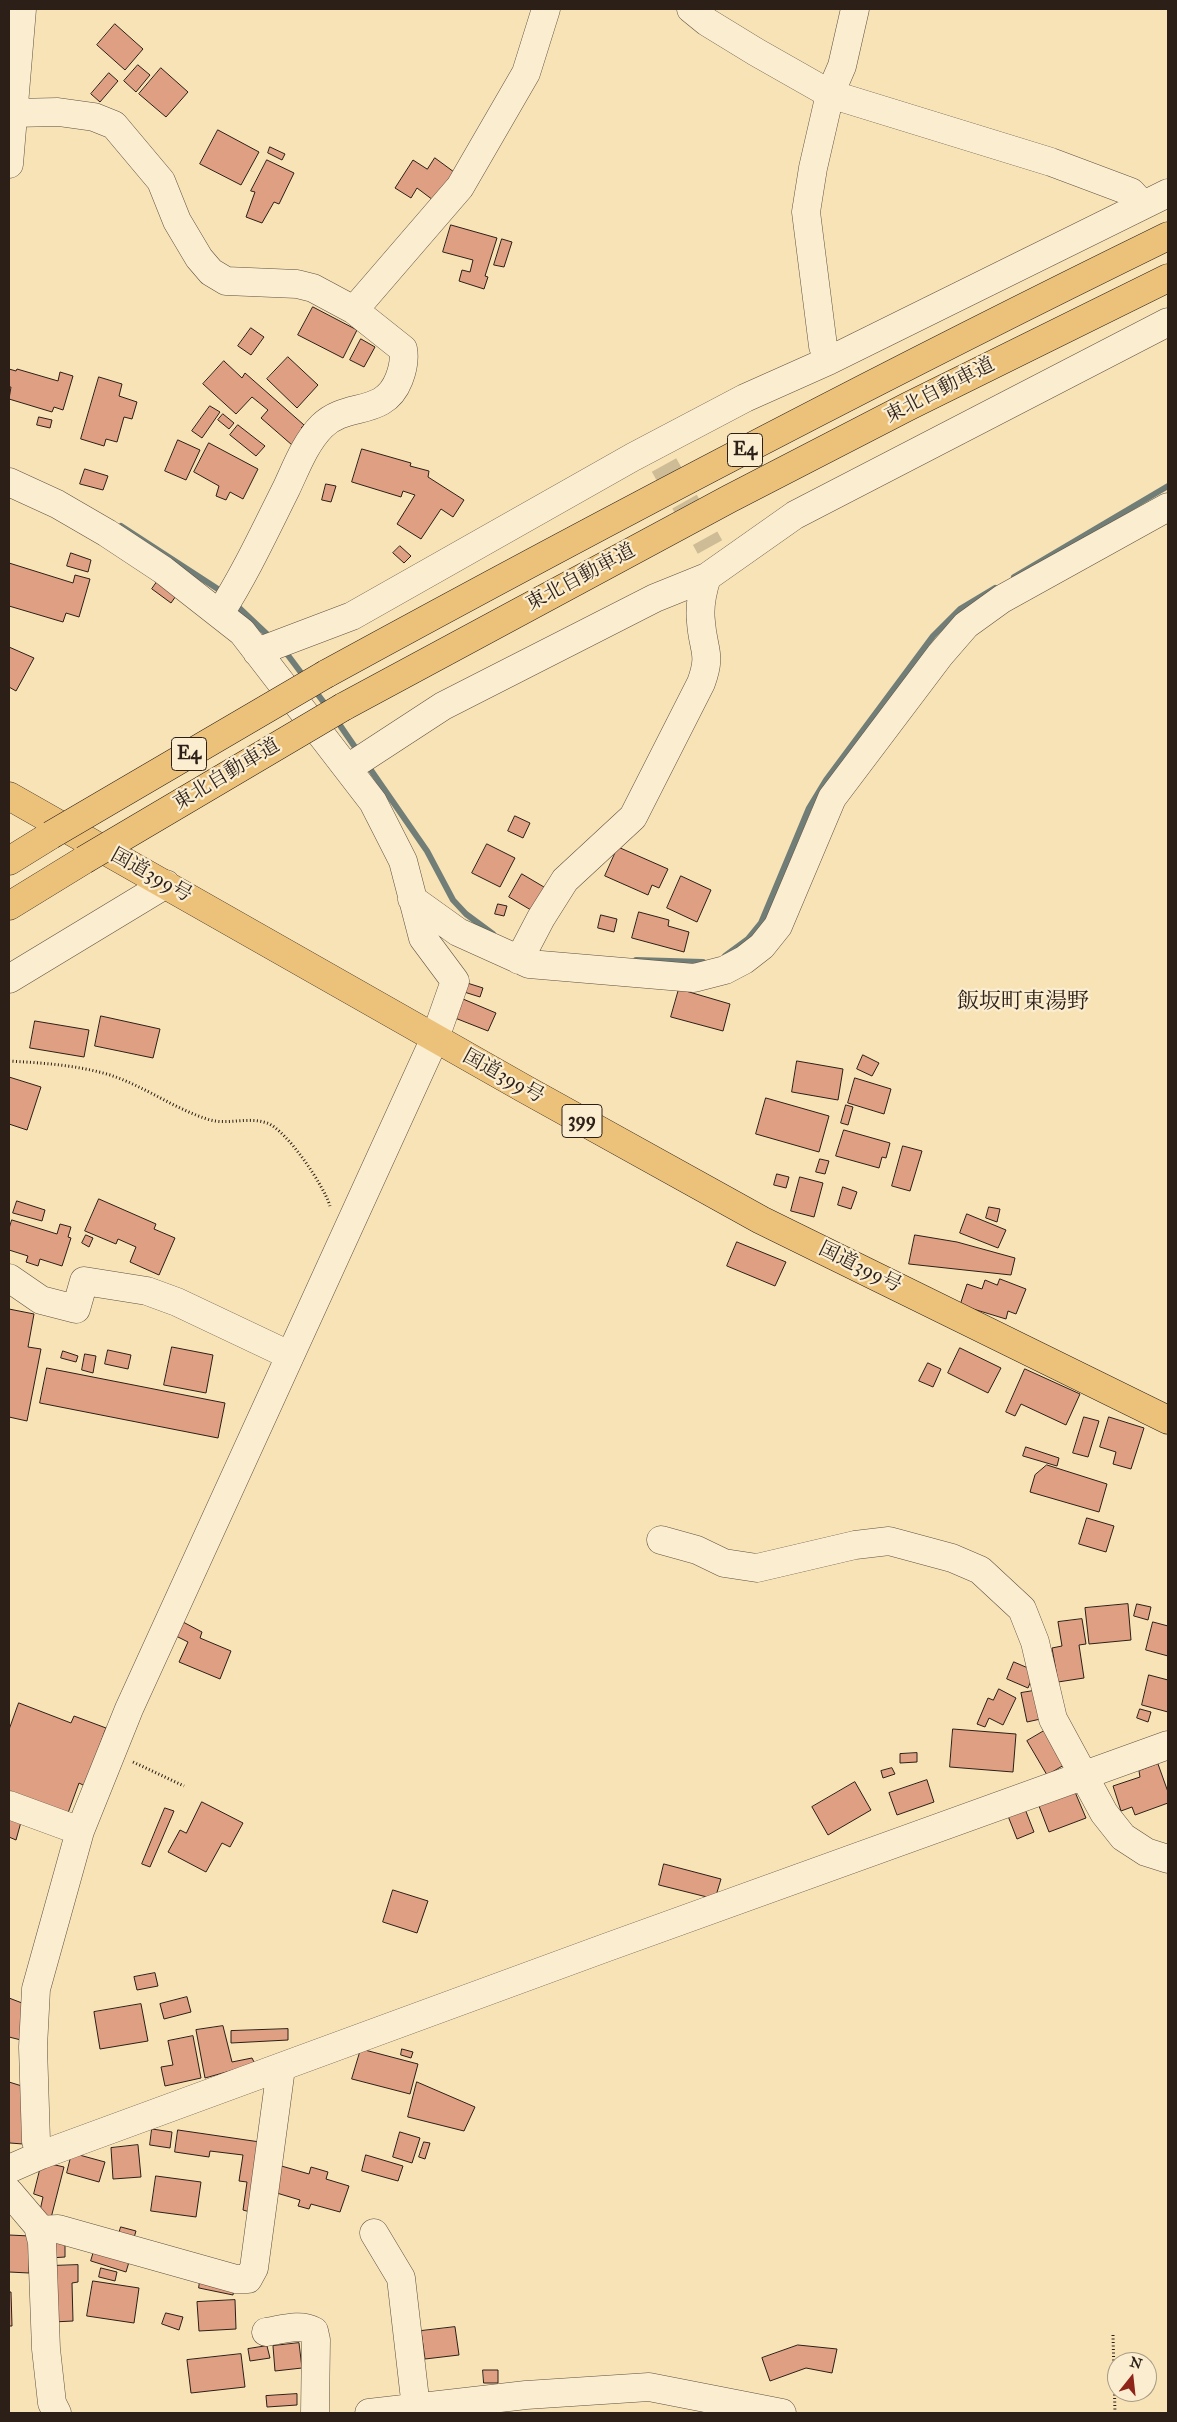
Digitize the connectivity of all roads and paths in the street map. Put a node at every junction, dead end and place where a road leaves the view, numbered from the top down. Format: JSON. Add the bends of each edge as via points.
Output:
{"nodes":[{"id":1,"x":22,"y":9,"type":"edge"},
{"id":2,"x":546,"y":9,"type":"edge"},
{"id":3,"x":691,"y":9,"type":"edge"},
{"id":4,"x":855,"y":9,"type":"edge"},
{"id":5,"x":830,"y":94,"type":"junction"},
{"id":6,"x":13,"y":113,"type":"junction"},
{"id":7,"x":9,"y":164,"type":"edge"},
{"id":8,"x":1168,"y":193,"type":"edge"},
{"id":9,"x":1143,"y":205,"type":"junction"},
{"id":10,"x":1168,"y":236,"type":"edge"},
{"id":11,"x":1168,"y":278,"type":"edge"},
{"id":12,"x":354,"y":310,"type":"junction"},
{"id":13,"x":1168,"y":322,"type":"edge"},
{"id":14,"x":828,"y":361,"type":"junction"},
{"id":15,"x":9,"y":482,"type":"edge"},
{"id":16,"x":1168,"y":507,"type":"edge"},
{"id":17,"x":713,"y":563,"type":"junction"},
{"id":18,"x":226,"y":603,"type":"junction"},
{"id":19,"x":271,"y":647,"type":"junction"},
{"id":20,"x":358,"y":762,"type":"junction"},
{"id":21,"x":9,"y":796,"type":"edge"},
{"id":22,"x":9,"y":862,"type":"edge"},
{"id":23,"x":166,"y":884,"type":"junction"},
{"id":24,"x":412,"y":899,"type":"junction"},
{"id":25,"x":9,"y":906,"type":"edge"},
{"id":26,"x":523,"y":951,"type":"junction"},
{"id":27,"x":9,"y":979,"type":"edge"},
{"id":28,"x":435,"y":1038,"type":"junction"},
{"id":29,"x":9,"y":1061,"type":"edge"},
{"id":30,"x":341,"y":1243,"type":"junction"},
{"id":31,"x":9,"y":1278,"type":"edge"},
{"id":32,"x":289,"y":1355,"type":"junction"},
{"id":33,"x":1168,"y":1420,"type":"edge"},
{"id":34,"x":661,"y":1540,"type":"dead end"},
{"id":35,"x":1168,"y":1745,"type":"edge"},
{"id":36,"x":111,"y":1752,"type":"junction"},
{"id":37,"x":1082,"y":1774,"type":"junction"},
{"id":38,"x":184,"y":1786,"type":"dead end"},
{"id":39,"x":9,"y":1805,"type":"edge"},
{"id":40,"x":80,"y":1831,"type":"junction"},
{"id":41,"x":1168,"y":1858,"type":"edge"},
{"id":42,"x":281,"y":2068,"type":"junction"},
{"id":43,"x":41,"y":2155,"type":"junction"},
{"id":44,"x":9,"y":2169,"type":"edge"},
{"id":45,"x":9,"y":2192,"type":"edge"},
{"id":46,"x":39,"y":2230,"type":"junction"},
{"id":47,"x":374,"y":2233,"type":"dead end"},
{"id":48,"x":266,"y":2332,"type":"dead end"},
{"id":49,"x":1113,"y":2335,"type":"dead end"},
{"id":50,"x":416,"y":2408,"type":"junction"},
{"id":51,"x":57,"y":2413,"type":"edge"},
{"id":52,"x":315,"y":2413,"type":"edge"},
{"id":53,"x":370,"y":2413,"type":"edge"},
{"id":54,"x":782,"y":2413,"type":"edge"},
{"id":55,"x":1115,"y":2413,"type":"edge"}],
"edges":[{"from":1,"to":6,"type":"street"},
{"from":2,"to":12,"type":"street","via":[[526,73],[460,187]]},
{"from":3,"to":5,"type":"street","via":[[756,52]]},
{"from":4,"to":5,"type":"street","via":[[842,66]]},
{"from":5,"to":9,"type":"street","via":[[1051,162],[1131,192]]},
{"from":5,"to":14,"type":"street","via":[[806,212],[822,346]]},
{"from":6,"to":7,"type":"street"},
{"from":6,"to":12,"type":"street","via":[[58,112],[94,116],[114,125],[161,181],[177,221],[211,272],[226,281],[305,286]]},
{"from":8,"to":9,"type":"street"},
{"from":9,"to":14,"type":"street"},
{"from":10,"to":22,"type":"highway","name":"東北自動車道","number":"E4","bridge":true,"via":[[891,373],[550,552],[326,674]]},
{"from":11,"to":25,"type":"highway","name":"東北自動車道","number":"E4","bridge":true,"via":[[737,494],[343,707]]},
{"from":12,"to":18,"type":"street","via":[[403,350],[405,359],[396,388],[391,396],[378,404],[337,416],[322,426],[304,451]]},
{"from":13,"to":17,"type":"street","via":[[1001,407]]},
{"from":14,"to":19,"type":"street","via":[[745,398],[658,456],[352,616]]},
{"from":15,"to":18,"type":"street","via":[[57,504],[163,570]]},
{"from":16,"to":26,"type":"street","via":[[1002,599],[966,625],[832,798],[778,926],[762,946],[744,960],[725,970],[694,978],[548,967]]},
{"from":17,"to":20,"type":"street","via":[[655,598],[442,706]]},
{"from":17,"to":26,"type":"street","via":[[700,602],[708,665],[701,683],[633,817],[566,880]]},
{"from":18,"to":19,"type":"street","via":[[242,632]]},
{"from":19,"to":20,"type":"street"},
{"from":20,"to":24,"type":"street","via":[[373,802],[403,862]]},
{"from":21,"to":23,"type":"highway","name":"国道399号","number":"399"},
{"from":23,"to":27,"type":"street"},
{"from":23,"to":28,"type":"highway","name":"国道399号","number":"399"},
{"from":24,"to":26,"type":"street","via":[[458,932]]},
{"from":24,"to":28,"type":"street","via":[[423,938],[455,980]]},
{"from":28,"to":30,"type":"street"},
{"from":28,"to":33,"type":"highway","name":"国道399号","number":"399","via":[[761,1220]]},
{"from":29,"to":30,"type":"path","via":[[60,1064],[110,1075],[184,1111],[224,1124],[240,1120],[268,1123],[308,1164],[329,1201]]},
{"from":30,"to":32,"type":"street"},
{"from":31,"to":32,"type":"street","via":[[41,1300],[76,1309],[84,1281],[147,1291]]},
{"from":32,"to":36,"type":"street"},
{"from":34,"to":37,"type":"street","via":[[697,1550],[724,1563],[758,1568],[855,1545],[889,1541],[952,1558],[980,1570],[1022,1608],[1035,1642],[1053,1719]]},
{"from":35,"to":37,"type":"street"},
{"from":36,"to":38,"type":"path"},
{"from":36,"to":40,"type":"street"},
{"from":37,"to":41,"type":"street","via":[[1122,1837],[1146,1852]]},
{"from":37,"to":42,"type":"street"},
{"from":39,"to":40,"type":"street"},
{"from":40,"to":43,"type":"street","via":[[36,1989],[33,2047],[36,2141]]},
{"from":42,"to":43,"type":"street"},
{"from":42,"to":46,"type":"street","via":[[254,2268],[248,2279],[236,2279],[58,2229]]},
{"from":43,"to":44,"type":"street"},
{"from":45,"to":46,"type":"street"},
{"from":46,"to":51,"type":"street","via":[[46,2348],[52,2403]]},
{"from":47,"to":50,"type":"street","via":[[401,2278]]},
{"from":48,"to":52,"type":"street","via":[[294,2328],[314,2331]]},
{"from":49,"to":55,"type":"path"},
{"from":50,"to":53,"type":"street"},
{"from":50,"to":54,"type":"street","via":[[649,2387]]}]}
